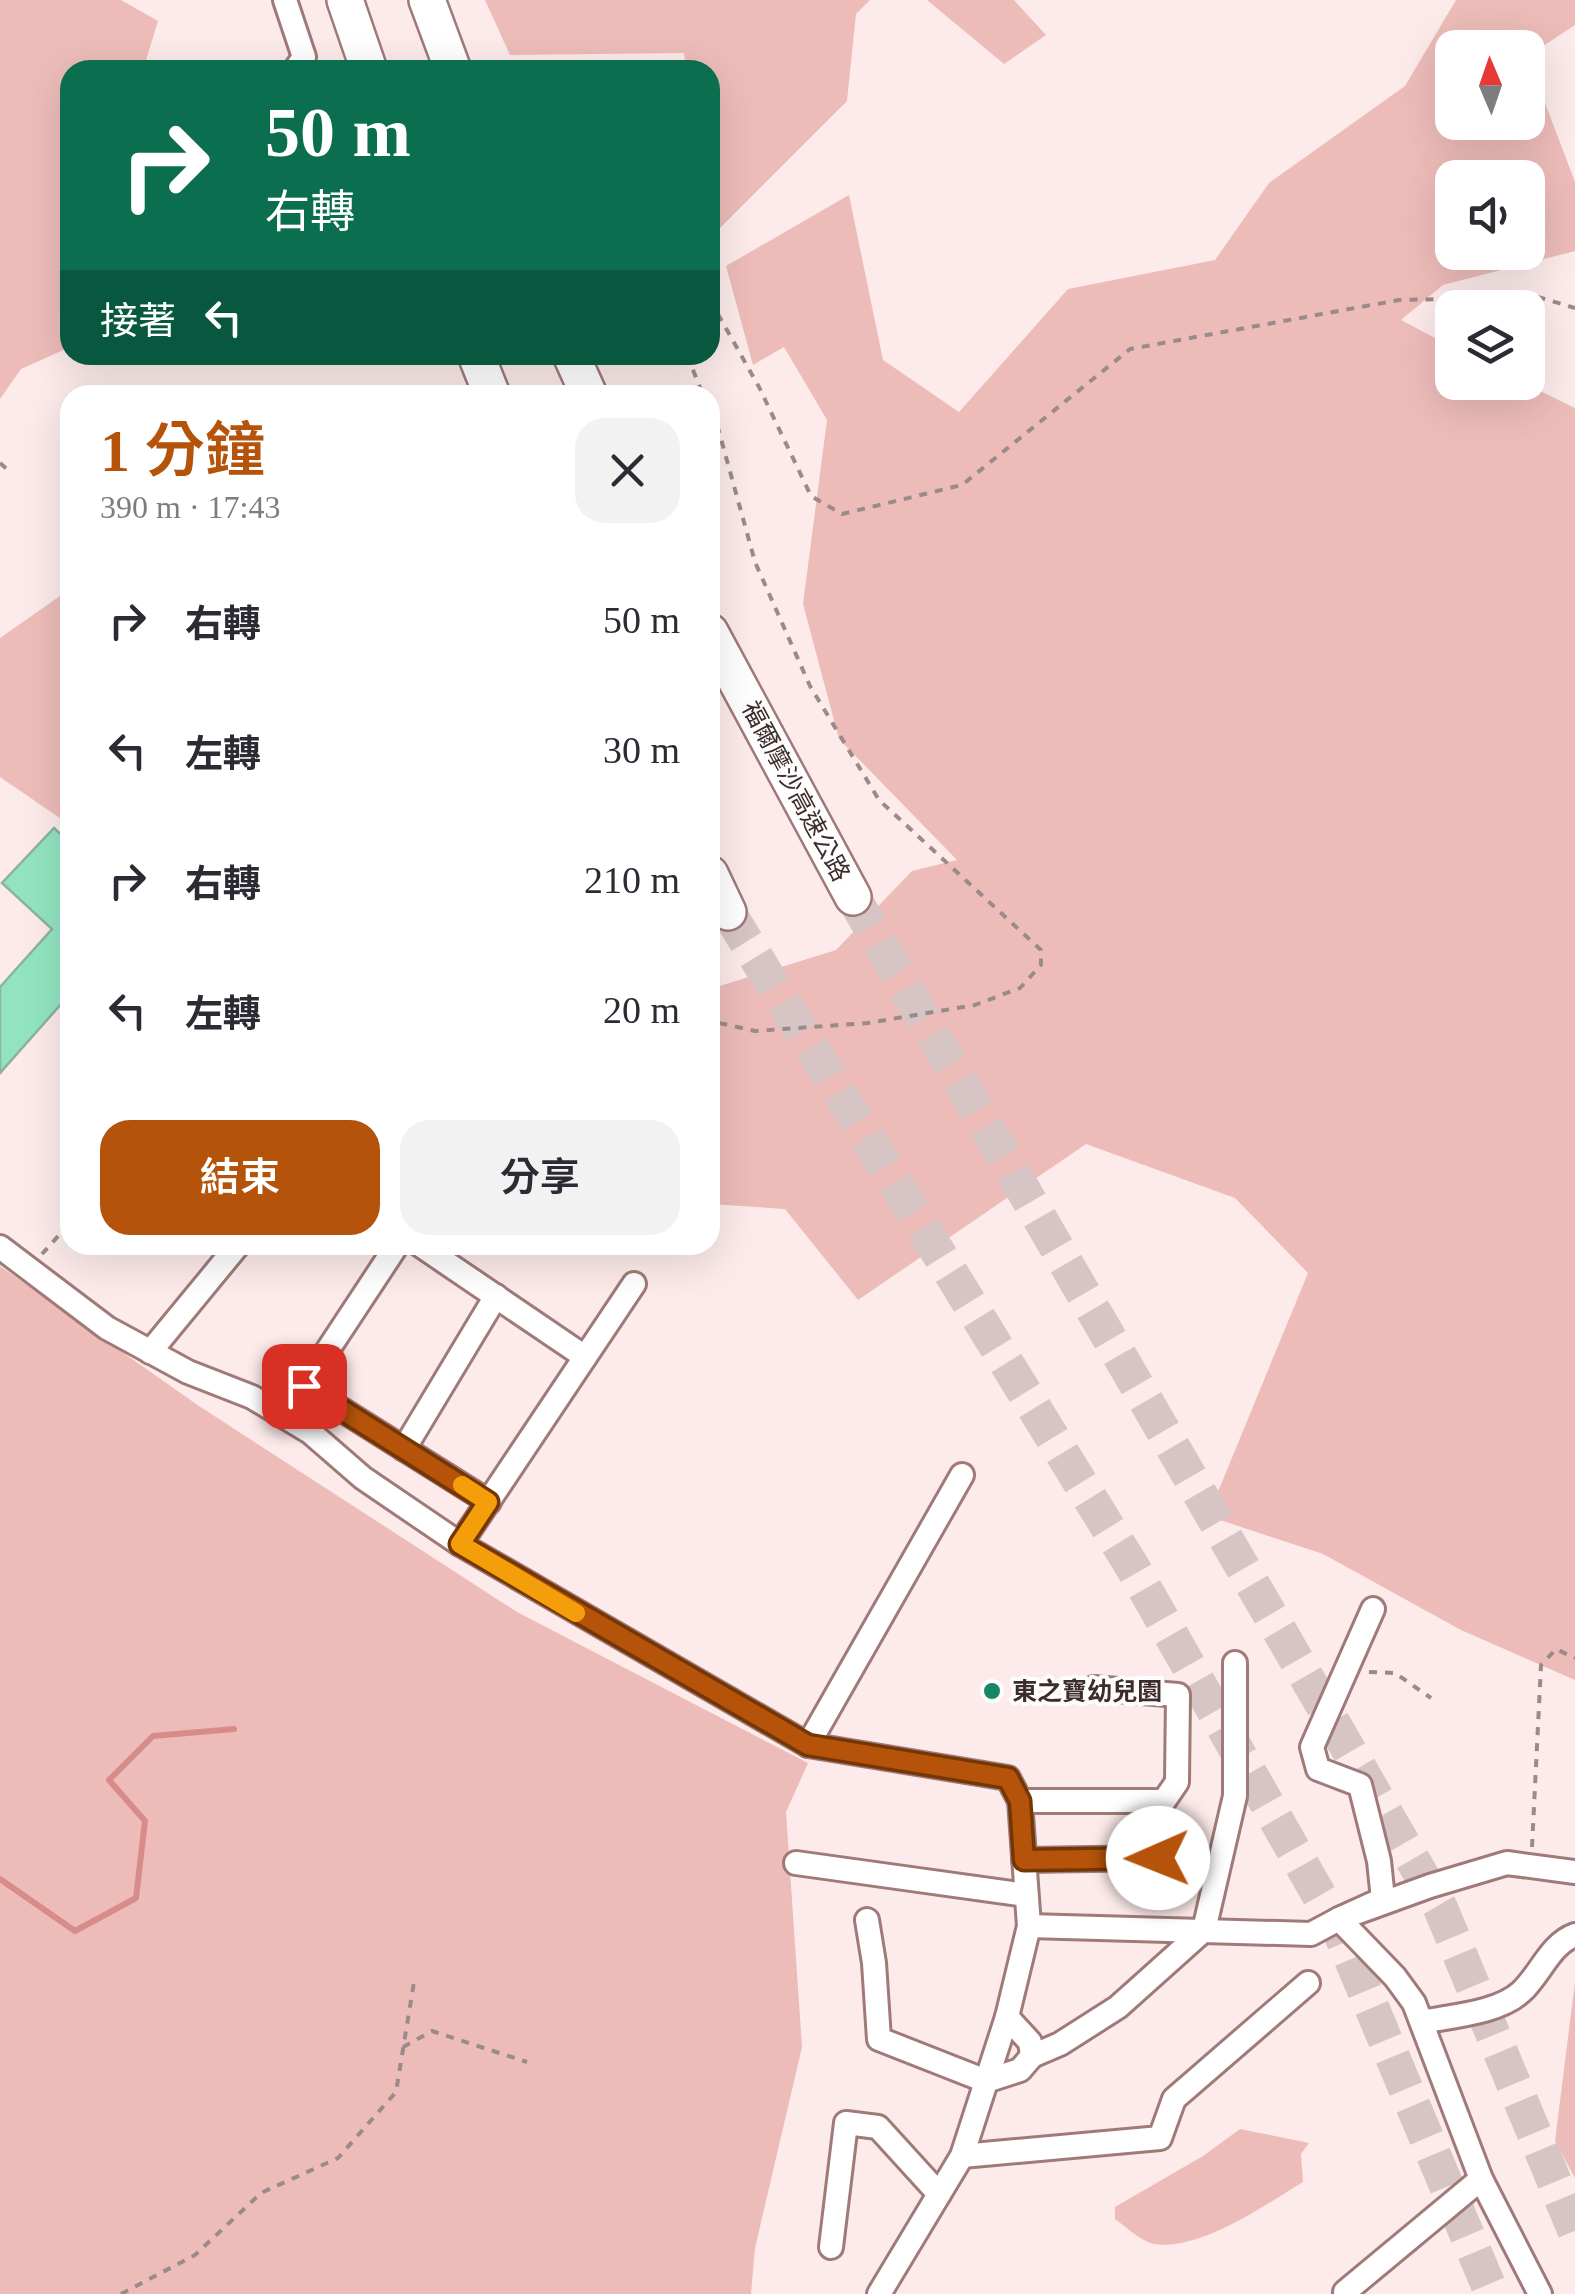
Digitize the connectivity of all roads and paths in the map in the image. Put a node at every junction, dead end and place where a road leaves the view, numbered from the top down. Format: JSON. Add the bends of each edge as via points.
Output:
{"nodes":[{"id":1,"x":285,"y":0,"type":"edge"},
{"id":2,"x":345,"y":0,"type":"edge"},
{"id":3,"x":427,"y":0,"type":"edge"},
{"id":4,"x":302,"y":60,"type":"edge"},
{"id":5,"x":366,"y":60,"type":"edge"},
{"id":6,"x":449,"y":60,"type":"edge"},
{"id":7,"x":1575,"y":308,"type":"edge"},
{"id":8,"x":720,"y":318,"type":"edge"},
{"id":9,"x":720,"y":435,"type":"edge"},
{"id":10,"x":0,"y":464,"type":"edge"},
{"id":11,"x":8,"y":470,"type":"dead end"},
{"id":12,"x":720,"y":651,"type":"edge"},
{"id":13,"x":720,"y":895,"type":"edge"},
{"id":14,"x":852,"y":897,"type":"tunnel mouth"},
{"id":15,"x":728,"y":912,"type":"tunnel mouth"},
{"id":16,"x":720,"y":1023,"type":"edge"},
{"id":17,"x":60,"y":1234,"type":"edge"},
{"id":18,"x":0,"y":1247,"type":"edge"},
{"id":19,"x":230,"y":1255,"type":"edge"},
{"id":20,"x":390,"y":1255,"type":"edge"},
{"id":21,"x":435,"y":1255,"type":"edge"},
{"id":22,"x":28,"y":1269,"type":"junction"},
{"id":23,"x":634,"y":1284,"type":"dead end"},
{"id":24,"x":496,"y":1296,"type":"junction"},
{"id":25,"x":150,"y":1352,"type":"junction"},
{"id":26,"x":585,"y":1357,"type":"junction"},
{"id":27,"x":404,"y":1448,"type":"junction"},
{"id":28,"x":962,"y":1475,"type":"dead end"},
{"id":29,"x":488,"y":1502,"type":"junction"},
{"id":30,"x":460,"y":1544,"type":"junction"},
{"id":31,"x":1373,"y":1609,"type":"dead end"},
{"id":32,"x":1575,"y":1658,"type":"edge"},
{"id":33,"x":1235,"y":1663,"type":"dead end"},
{"id":34,"x":1346,"y":1672,"type":"junction"},
{"id":35,"x":1094,"y":1688,"type":"dead end"},
{"id":36,"x":1431,"y":1698,"type":"dead end"},
{"id":37,"x":808,"y":1745,"type":"junction"},
{"id":38,"x":1020,"y":1801,"type":"junction"},
{"id":39,"x":1158,"y":1858,"type":"dead end"},
{"id":40,"x":1024,"y":1860,"type":"junction"},
{"id":41,"x":796,"y":1863,"type":"dead end"},
{"id":42,"x":1531,"y":1866,"type":"junction"},
{"id":43,"x":1575,"y":1872,"type":"edge"},
{"id":44,"x":1026,"y":1895,"type":"junction"},
{"id":45,"x":1339,"y":1919,"type":"junction"},
{"id":46,"x":868,"y":1920,"type":"dead end"},
{"id":47,"x":1029,"y":1926,"type":"junction"},
{"id":48,"x":1204,"y":1930,"type":"junction"},
{"id":49,"x":1575,"y":1935,"type":"edge"},
{"id":50,"x":414,"y":1982,"type":"dead end"},
{"id":51,"x":1308,"y":1983,"type":"dead end"},
{"id":52,"x":1007,"y":2017,"type":"junction"},
{"id":53,"x":1422,"y":2022,"type":"junction"},
{"id":54,"x":404,"y":2047,"type":"junction"},
{"id":55,"x":1032,"y":2056,"type":"junction"},
{"id":56,"x":527,"y":2062,"type":"dead end"},
{"id":57,"x":986,"y":2082,"type":"junction"},
{"id":58,"x":962,"y":2156,"type":"junction"},
{"id":59,"x":1481,"y":2179,"type":"junction"},
{"id":60,"x":939,"y":2194,"type":"junction"},
{"id":61,"x":831,"y":2247,"type":"dead end"},
{"id":62,"x":1344,"y":2292,"type":"edge"},
{"id":63,"x":121,"y":2294,"type":"edge"},
{"id":64,"x":879,"y":2294,"type":"edge"},
{"id":65,"x":1540,"y":2294,"type":"edge"}],
"edges":[{"from":1,"to":4,"type":"street"},
{"from":2,"to":5,"type":"highway"},
{"from":3,"to":6,"type":"highway"},
{"from":7,"to":8,"type":"path","via":[[1538,296],[1399,300],[1130,348],[962,485],[842,514],[811,496]]},
{"from":9,"to":16,"type":"path","via":[[755,562],[810,686],[880,800],[1041,950],[1041,965],[1020,988],[974,1005],[868,1023],[756,1031]]},
{"from":10,"to":11,"type":"path"},
{"from":12,"to":14,"type":"highway","name":"福爾摩沙高速公路"},
{"from":13,"to":15,"type":"highway"},
{"from":17,"to":22,"type":"path"},
{"from":18,"to":22,"type":"street"},
{"from":19,"to":25,"type":"street"},
{"from":20,"to":27,"type":"street","via":[[304,1386]]},
{"from":21,"to":24,"type":"street"},
{"from":22,"to":25,"type":"street"},
{"from":23,"to":26,"type":"street"},
{"from":24,"to":26,"type":"street"},
{"from":24,"to":27,"type":"street"},
{"from":25,"to":30,"type":"street","via":[[310,1432],[363,1478]]},
{"from":26,"to":29,"type":"street"},
{"from":27,"to":29,"type":"street"},
{"from":28,"to":37,"type":"street"},
{"from":29,"to":30,"type":"street"},
{"from":30,"to":37,"type":"street"},
{"from":31,"to":34,"type":"street"},
{"from":32,"to":42,"type":"path","via":[[1556,1649],[1542,1665]]},
{"from":33,"to":48,"type":"street","via":[[1235,1796]]},
{"from":34,"to":36,"type":"path","via":[[1394,1672]]},
{"from":34,"to":45,"type":"street","via":[[1312,1746],[1318,1769],[1360,1786],[1383,1898]]},
{"from":35,"to":38,"type":"street","via":[[1178,1694],[1177,1782],[1164,1801]]},
{"from":37,"to":38,"type":"street","via":[[1008,1778]]},
{"from":38,"to":40,"type":"street"},
{"from":39,"to":40,"type":"street"},
{"from":40,"to":44,"type":"street"},
{"from":41,"to":44,"type":"street"},
{"from":42,"to":43,"type":"street"},
{"from":42,"to":45,"type":"street","via":[[1507,1864]]},
{"from":44,"to":47,"type":"street"},
{"from":45,"to":48,"type":"street","via":[[1311,1934]]},
{"from":45,"to":53,"type":"street","via":[[1395,1977]]},
{"from":46,"to":57,"type":"street","via":[[880,2038]]},
{"from":47,"to":48,"type":"street"},
{"from":47,"to":52,"type":"street"},
{"from":48,"to":55,"type":"street","via":[[1118,2007]]},
{"from":49,"to":53,"type":"street","via":[[1564,1939],[1520,1994]]},
{"from":50,"to":54,"type":"path"},
{"from":51,"to":58,"type":"street","via":[[1174,2099],[1160,2138]]},
{"from":52,"to":55,"type":"street","via":[[1030,2042]]},
{"from":52,"to":57,"type":"street"},
{"from":53,"to":59,"type":"street"},
{"from":54,"to":56,"type":"path","via":[[432,2031]]},
{"from":54,"to":63,"type":"path","via":[[396,2092],[338,2158],[262,2193],[194,2256]]},
{"from":55,"to":57,"type":"street","via":[[1020,2070]]},
{"from":57,"to":58,"type":"street"},
{"from":58,"to":60,"type":"street"},
{"from":59,"to":62,"type":"street"},
{"from":59,"to":65,"type":"street"},
{"from":60,"to":61,"type":"street","via":[[878,2127],[846,2123]]},
{"from":60,"to":64,"type":"street"}]}
